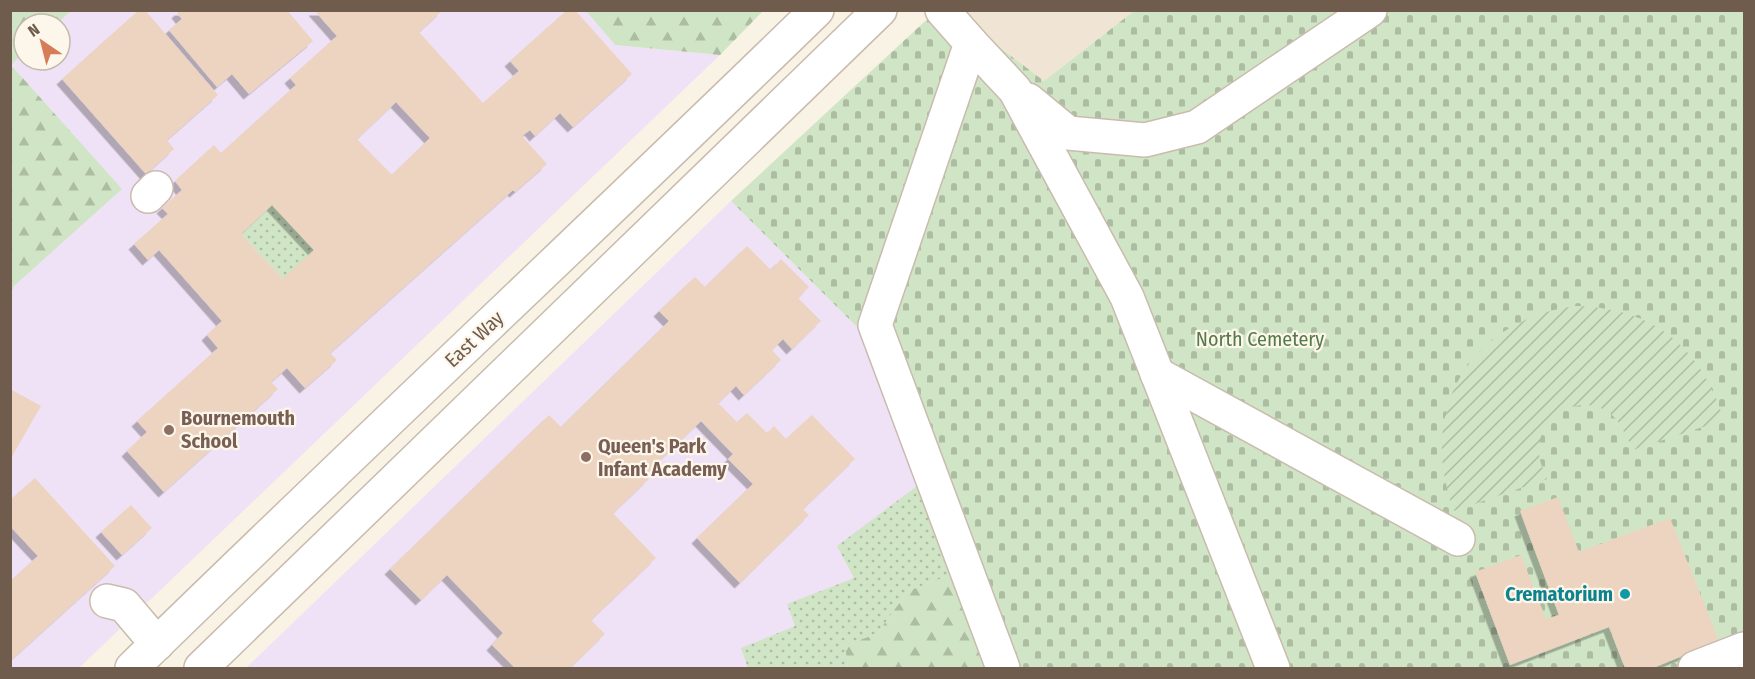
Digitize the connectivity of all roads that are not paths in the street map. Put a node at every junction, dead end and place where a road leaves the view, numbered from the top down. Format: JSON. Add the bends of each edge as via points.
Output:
{"nodes":[{"id":1,"x":880,"y":10,"type":"edge"},
{"id":2,"x":942,"y":10,"type":"edge"},
{"id":3,"x":1370,"y":10,"type":"edge"},
{"id":4,"x":812,"y":15,"type":"edge"},
{"id":5,"x":971,"y":43,"type":"junction"},
{"id":6,"x":839,"y":51,"type":"junction"},
{"id":7,"x":1015,"y":90,"type":"junction"},
{"id":8,"x":598,"y":224,"type":"junction"},
{"id":9,"x":628,"y":254,"type":"junction"},
{"id":10,"x":1157,"y":374,"type":"junction"},
{"id":11,"x":315,"y":489,"type":"junction"},
{"id":12,"x":350,"y":526,"type":"junction"},
{"id":13,"x":1458,"y":539,"type":"dead end"},
{"id":14,"x":108,"y":601,"type":"dead end"},
{"id":15,"x":157,"y":644,"type":"junction"},
{"id":16,"x":1744,"y":649,"type":"edge"},
{"id":17,"x":132,"y":669,"type":"edge"},
{"id":18,"x":201,"y":669,"type":"edge"},
{"id":19,"x":1003,"y":669,"type":"edge"},
{"id":20,"x":1273,"y":669,"type":"edge"},
{"id":21,"x":1695,"y":669,"type":"edge"}],
"edges":[{"from":1,"to":6,"type":"street"},
{"from":2,"to":5,"type":"street"},
{"from":3,"to":7,"type":"street","via":[[1197,127],[1145,140],[1068,133]]},
{"from":4,"to":6,"type":"street"},
{"from":4,"to":8,"type":"street","name":"East Way"},
{"from":5,"to":7,"type":"street"},
{"from":5,"to":19,"type":"street","via":[[875,325]]},
{"from":6,"to":9,"type":"street"},
{"from":7,"to":10,"type":"street","via":[[1127,297]]},
{"from":8,"to":9,"type":"street"},
{"from":8,"to":11,"type":"street","name":"East Way"},
{"from":9,"to":12,"type":"street"},
{"from":10,"to":13,"type":"street"},
{"from":10,"to":20,"type":"street"},
{"from":11,"to":12,"type":"street"},
{"from":11,"to":15,"type":"street","name":"East Way"},
{"from":12,"to":18,"type":"street"},
{"from":14,"to":15,"type":"street","via":[[124,605]]},
{"from":15,"to":17,"type":"street","name":"East Way"},
{"from":16,"to":21,"type":"street"}]}
